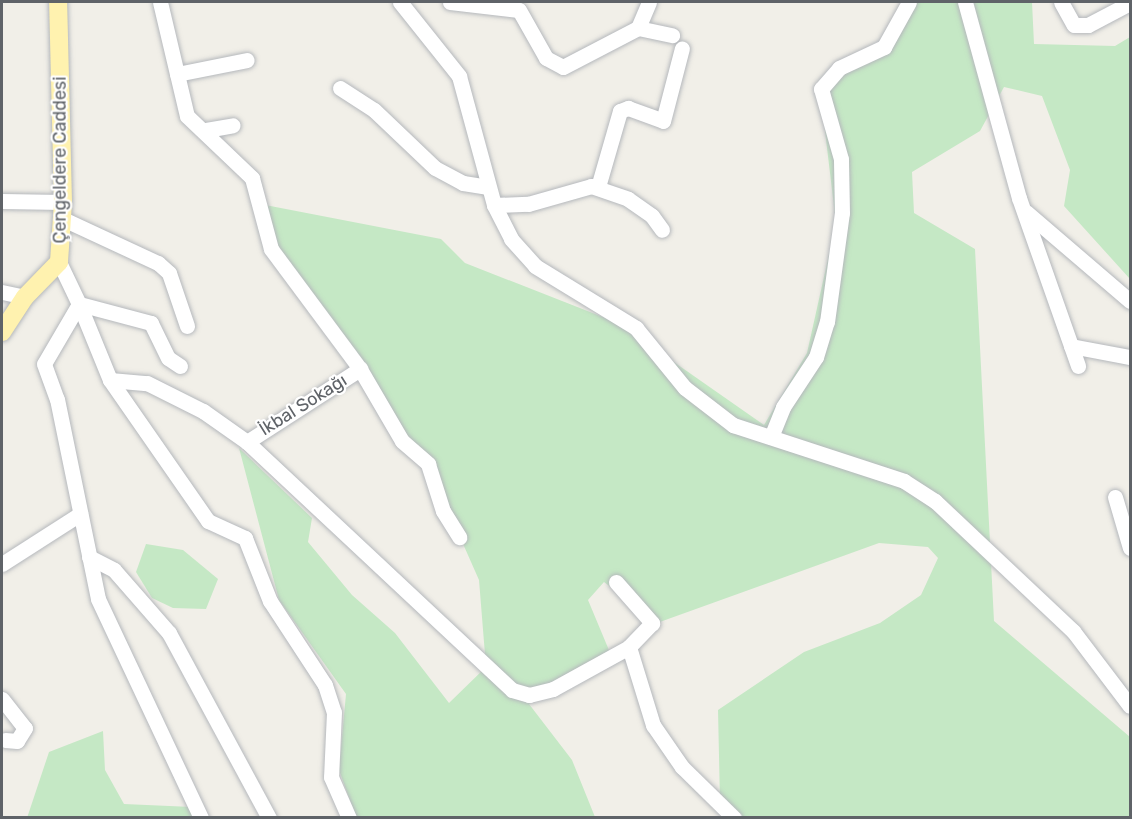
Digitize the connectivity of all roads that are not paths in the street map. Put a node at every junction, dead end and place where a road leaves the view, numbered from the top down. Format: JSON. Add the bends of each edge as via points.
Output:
{"nodes":[{"id":1,"x":57,"y":2,"type":"edge"},
{"id":2,"x":160,"y":2,"type":"edge"},
{"id":3,"x":399,"y":2,"type":"edge"},
{"id":4,"x":450,"y":2,"type":"edge"},
{"id":5,"x":649,"y":2,"type":"edge"},
{"id":6,"x":909,"y":2,"type":"edge"},
{"id":7,"x":965,"y":2,"type":"edge"},
{"id":8,"x":1061,"y":2,"type":"edge"},
{"id":9,"x":1131,"y":3,"type":"edge"},
{"id":10,"x":638,"y":28,"type":"junction"},
{"id":11,"x":672,"y":35,"type":"dead end"},
{"id":12,"x":682,"y":48,"type":"dead end"},
{"id":13,"x":247,"y":60,"type":"dead end"},
{"id":14,"x":177,"y":74,"type":"junction"},
{"id":15,"x":340,"y":88,"type":"dead end"},
{"id":16,"x":233,"y":125,"type":"dead end"},
{"id":17,"x":206,"y":130,"type":"junction"},
{"id":18,"x":487,"y":187,"type":"junction"},
{"id":19,"x":598,"y":187,"type":"junction"},
{"id":20,"x":2,"y":201,"type":"edge"},
{"id":21,"x":494,"y":205,"type":"junction"},
{"id":22,"x":63,"y":210,"type":"junction"},
{"id":23,"x":1023,"y":210,"type":"junction"},
{"id":24,"x":662,"y":230,"type":"dead end"},
{"id":25,"x":59,"y":262,"type":"junction"},
{"id":26,"x":2,"y":292,"type":"edge"},
{"id":27,"x":25,"y":297,"type":"junction"},
{"id":28,"x":1131,"y":301,"type":"edge"},
{"id":29,"x":79,"y":304,"type":"junction"},
{"id":30,"x":187,"y":326,"type":"dead end"},
{"id":31,"x":2,"y":332,"type":"edge"},
{"id":32,"x":1071,"y":346,"type":"junction"},
{"id":33,"x":1131,"y":357,"type":"edge"},
{"id":34,"x":180,"y":366,"type":"dead end"},
{"id":35,"x":1078,"y":366,"type":"dead end"},
{"id":36,"x":360,"y":369,"type":"junction"},
{"id":37,"x":110,"y":380,"type":"junction"},
{"id":38,"x":771,"y":437,"type":"junction"},
{"id":39,"x":247,"y":442,"type":"junction"},
{"id":40,"x":1115,"y":497,"type":"dead end"},
{"id":41,"x":80,"y":514,"type":"junction"},
{"id":42,"x":459,"y":537,"type":"dead end"},
{"id":43,"x":1131,"y":548,"type":"edge"},
{"id":44,"x":89,"y":557,"type":"junction"},
{"id":45,"x":2,"y":564,"type":"edge"},
{"id":46,"x":616,"y":582,"type":"dead end"},
{"id":47,"x":629,"y":646,"type":"junction"},
{"id":48,"x":2,"y":699,"type":"edge"},
{"id":49,"x":1131,"y":706,"type":"edge"},
{"id":50,"x":5,"y":740,"type":"dead end"},
{"id":51,"x":201,"y":818,"type":"edge"},
{"id":52,"x":269,"y":818,"type":"edge"},
{"id":53,"x":349,"y":818,"type":"edge"},
{"id":54,"x":734,"y":818,"type":"edge"}],
"edges":[{"from":1,"to":22,"type":"main road","name":"Çengeldere Caddesi"},
{"from":2,"to":14,"type":"street"},
{"from":3,"to":18,"type":"street","via":[[459,76]]},
{"from":4,"to":10,"type":"street","via":[[519,10],[546,58],[563,66]]},
{"from":5,"to":10,"type":"street"},
{"from":6,"to":38,"type":"street","via":[[884,47],[839,68],[821,89],[841,159],[842,213],[830,300],[816,357],[783,406]]},
{"from":7,"to":23,"type":"street"},
{"from":8,"to":9,"type":"street","via":[[1074,25],[1088,26]]},
{"from":10,"to":11,"type":"street"},
{"from":12,"to":19,"type":"street","via":[[663,122],[628,108],[620,111]]},
{"from":13,"to":14,"type":"street"},
{"from":14,"to":17,"type":"street","via":[[187,116]]},
{"from":15,"to":18,"type":"street","via":[[374,110],[435,168],[464,183]]},
{"from":16,"to":17,"type":"street"},
{"from":17,"to":36,"type":"street","via":[[252,178],[271,249]]},
{"from":18,"to":21,"type":"street"},
{"from":19,"to":21,"type":"street","via":[[528,204]]},
{"from":19,"to":24,"type":"street","via":[[645,210]]},
{"from":20,"to":22,"type":"street"},
{"from":21,"to":38,"type":"street","via":[[511,239],[535,266],[636,328],[707,410]]},
{"from":22,"to":25,"type":"main road","name":"Çengeldere Caddesi"},
{"from":22,"to":30,"type":"street","via":[[146,253],[169,273]]},
{"from":23,"to":28,"type":"street"},
{"from":23,"to":32,"type":"street"},
{"from":25,"to":27,"type":"main road","name":"Çengeldere Caddesi"},
{"from":25,"to":29,"type":"street"},
{"from":26,"to":27,"type":"street"},
{"from":27,"to":31,"type":"main road","name":"Çengeldere Caddesi"},
{"from":29,"to":34,"type":"street","via":[[151,323],[168,358]]},
{"from":29,"to":37,"type":"street"},
{"from":29,"to":41,"type":"street","via":[[44,364]]},
{"from":32,"to":33,"type":"street"},
{"from":32,"to":35,"type":"street"},
{"from":36,"to":39,"type":"street","name":"İkbal Sokağı"},
{"from":36,"to":42,"type":"street","via":[[402,441],[428,464],[443,511]]},
{"from":37,"to":39,"type":"street","via":[[147,383],[203,411]]},
{"from":37,"to":53,"type":"street","via":[[208,521],[244,538],[270,601],[332,700],[331,777]]},
{"from":38,"to":49,"type":"street","via":[[904,481],[934,501],[1073,631]]},
{"from":39,"to":47,"type":"street","via":[[512,690],[529,695],[553,688]]},
{"from":40,"to":43,"type":"street"},
{"from":41,"to":44,"type":"street"},
{"from":41,"to":45,"type":"street"},
{"from":44,"to":51,"type":"street","via":[[98,599]]},
{"from":44,"to":52,"type":"street","via":[[114,570],[169,633]]},
{"from":46,"to":47,"type":"street","via":[[652,623]]},
{"from":47,"to":54,"type":"street","via":[[653,725],[682,767]]},
{"from":48,"to":50,"type":"street","via":[[25,728],[17,741]]}]}
